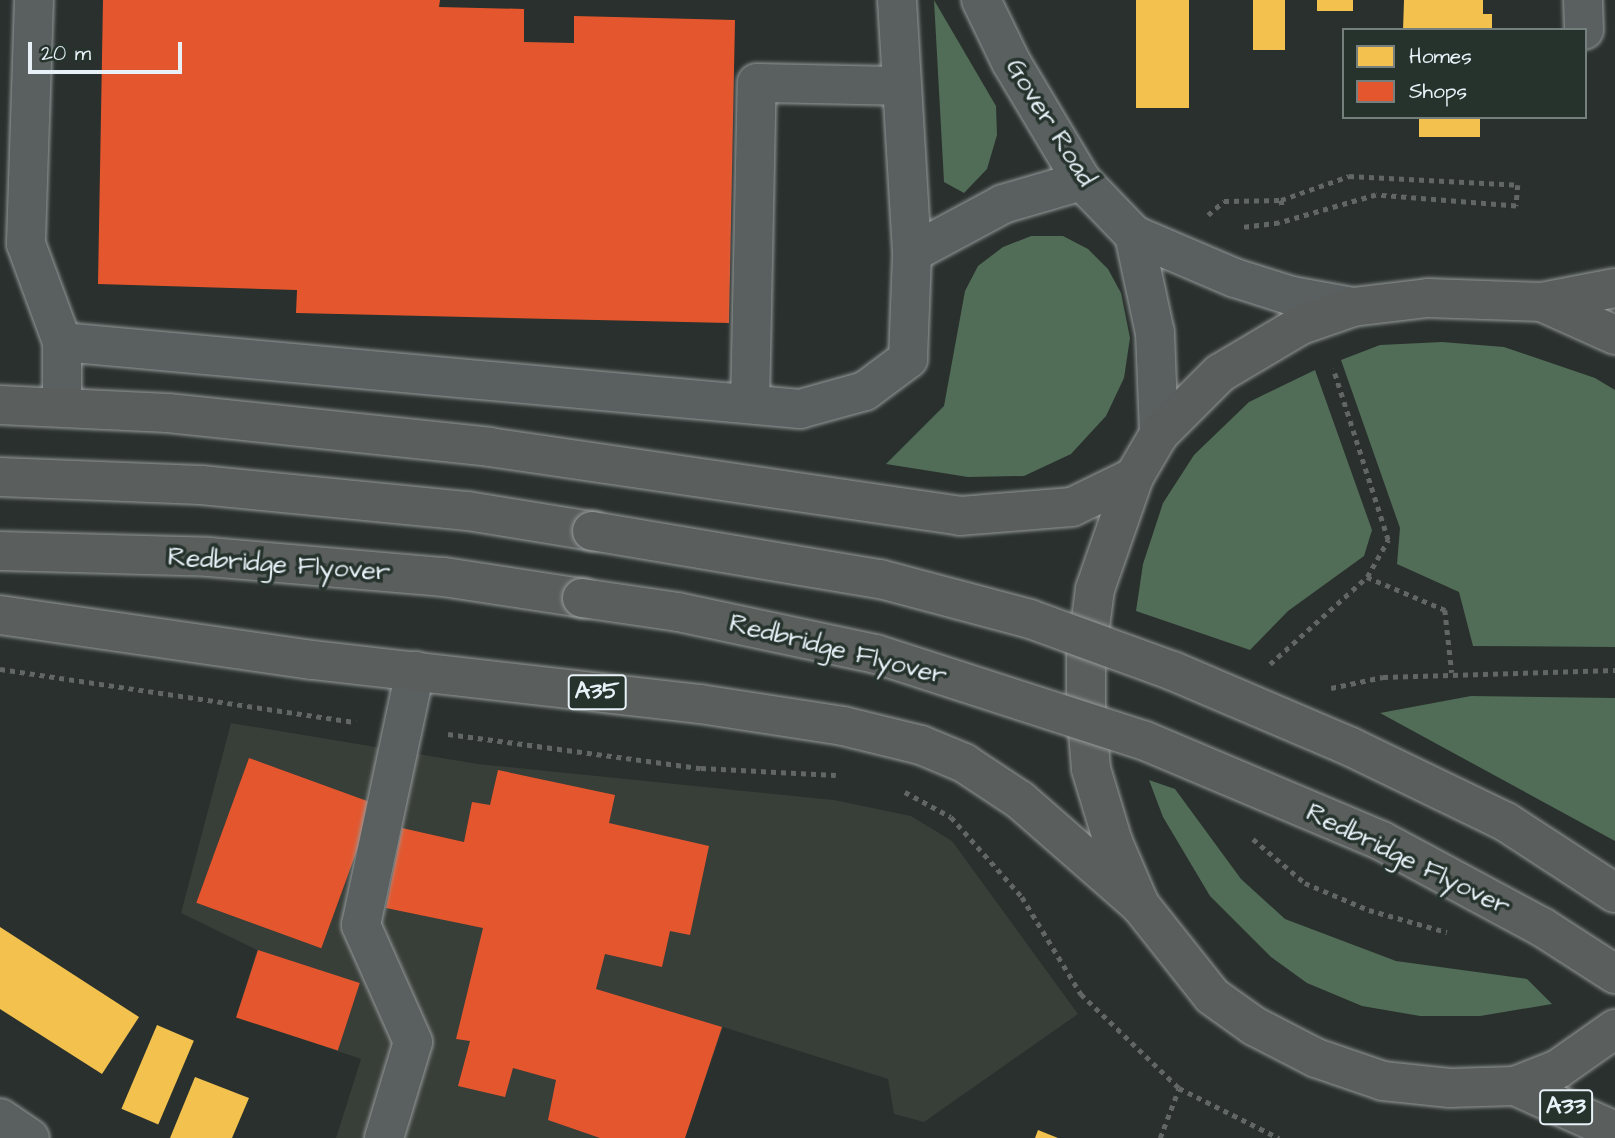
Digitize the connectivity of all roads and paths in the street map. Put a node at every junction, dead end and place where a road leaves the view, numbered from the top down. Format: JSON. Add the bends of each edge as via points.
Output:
{"nodes":[{"id":1,"x":34,"y":0,"type":"edge"},
{"id":2,"x":897,"y":0,"type":"edge"},
{"id":3,"x":981,"y":0,"type":"edge"},
{"id":4,"x":1583,"y":0,"type":"edge"},
{"id":5,"x":1584,"y":28,"type":"edge"},
{"id":6,"x":899,"y":86,"type":"junction"},
{"id":7,"x":1082,"y":181,"type":"junction"},
{"id":8,"x":1281,"y":200,"type":"junction"},
{"id":9,"x":1283,"y":209,"type":"dead end"},
{"id":10,"x":13,"y":212,"type":"edge"},
{"id":11,"x":1198,"y":224,"type":"dead end"},
{"id":12,"x":1233,"y":229,"type":"dead end"},
{"id":13,"x":1134,"y":235,"type":"junction"},
{"id":14,"x":912,"y":253,"type":"junction"},
{"id":15,"x":1615,"y":288,"type":"edge"},
{"id":16,"x":1542,"y":302,"type":"junction"},
{"id":17,"x":1353,"y":307,"type":"junction"},
{"id":18,"x":1615,"y":335,"type":"edge"},
{"id":19,"x":62,"y":342,"type":"junction"},
{"id":20,"x":1334,"y":369,"type":"dead end"},
{"id":21,"x":750,"y":404,"type":"junction"},
{"id":22,"x":0,"y":405,"type":"edge"},
{"id":23,"x":62,"y":405,"type":"junction"},
{"id":24,"x":1159,"y":434,"type":"junction"},
{"id":25,"x":0,"y":477,"type":"edge"},
{"id":26,"x":1134,"y":477,"type":"junction"},
{"id":27,"x":0,"y":551,"type":"edge"},
{"id":28,"x":1367,"y":577,"type":"junction"},
{"id":29,"x":0,"y":615,"type":"edge"},
{"id":30,"x":1268,"y":667,"type":"dead end"},
{"id":31,"x":0,"y":670,"type":"edge"},
{"id":32,"x":1615,"y":670,"type":"edge"},
{"id":33,"x":415,"y":671,"type":"junction"},
{"id":34,"x":1452,"y":673,"type":"junction"},
{"id":35,"x":1322,"y":692,"type":"dead end"},
{"id":36,"x":401,"y":728,"type":"junction"},
{"id":37,"x":848,"y":778,"type":"dead end"},
{"id":38,"x":898,"y":788,"type":"dead end"},
{"id":39,"x":1247,"y":829,"type":"dead end"},
{"id":40,"x":1615,"y":893,"type":"edge"},
{"id":41,"x":1139,"y":905,"type":"junction"},
{"id":42,"x":1457,"y":935,"type":"dead end"},
{"id":43,"x":1615,"y":974,"type":"edge"},
{"id":44,"x":1615,"y":1029,"type":"edge"},
{"id":45,"x":1515,"y":1086,"type":"junction"},
{"id":46,"x":1179,"y":1088,"type":"junction"},
{"id":47,"x":0,"y":1118,"type":"edge"},
{"id":48,"x":1615,"y":1131,"type":"edge"},
{"id":49,"x":30,"y":1138,"type":"edge"},
{"id":50,"x":384,"y":1138,"type":"edge"},
{"id":51,"x":1160,"y":1138,"type":"edge"},
{"id":52,"x":1279,"y":1138,"type":"edge"}],
"edges":[{"from":1,"to":10,"type":"street"},
{"from":2,"to":6,"type":"street"},
{"from":3,"to":7,"type":"street","name":"Gover Road","via":[[1011,62]]},
{"from":4,"to":5,"type":"street"},
{"from":6,"to":14,"type":"street"},
{"from":6,"to":21,"type":"street","via":[[757,83]]},
{"from":7,"to":13,"type":"street","name":"Gover Road"},
{"from":7,"to":14,"type":"street","via":[[1003,204]]},
{"from":8,"to":9,"type":"path"},
{"from":8,"to":11,"type":"path","via":[[1224,201]]},
{"from":8,"to":12,"type":"path","via":[[1349,176],[1518,185],[1516,206],[1376,195],[1279,223]]},
{"from":10,"to":19,"type":"street"},
{"from":13,"to":17,"type":"street","name":"Gover Road","via":[[1235,278],[1292,296]]},
{"from":13,"to":24,"type":"street","via":[[1155,332]]},
{"from":14,"to":21,"type":"street","via":[[908,359],[865,391],[800,409]]},
{"from":15,"to":16,"type":"main road"},
{"from":16,"to":17,"type":"main road","via":[[1472,296]]},
{"from":16,"to":18,"type":"main road"},
{"from":17,"to":24,"type":"main road","via":[[1259,346],[1220,373]]},
{"from":19,"to":21,"type":"street"},
{"from":19,"to":23,"type":"street"},
{"from":20,"to":28,"type":"path","via":[[1388,540]]},
{"from":22,"to":23,"type":"main road"},
{"from":23,"to":26,"type":"main road","via":[[489,447],[960,516],[1072,507]]},
{"from":24,"to":26,"type":"main road"},
{"from":25,"to":40,"type":"main road","bridge":true,"via":[[201,485],[468,510],[880,579],[1043,624],[1173,671],[1351,747],[1506,822]]},
{"from":26,"to":41,"type":"main road","via":[[1095,589],[1086,657],[1086,709],[1091,768],[1112,842]]},
{"from":27,"to":43,"type":"main road","name":"Redbridge Flyover","bridge":true,"via":[[209,557],[444,577],[678,612],[876,654],[1143,740],[1382,841],[1542,928]]},
{"from":28,"to":30,"type":"path"},
{"from":28,"to":34,"type":"path","via":[[1445,610]]},
{"from":29,"to":33,"type":"main road","number":"A35"},
{"from":31,"to":36,"type":"path"},
{"from":32,"to":34,"type":"path"},
{"from":33,"to":36,"type":"street"},
{"from":33,"to":41,"type":"main road","number":"A35","via":[[700,704],[843,726],[921,745],[964,763],[1020,800]]},
{"from":34,"to":35,"type":"path","via":[[1383,677]]},
{"from":36,"to":37,"type":"path","via":[[701,768]]},
{"from":36,"to":50,"type":"street","via":[[360,925],[413,1042]]},
{"from":38,"to":46,"type":"path","via":[[951,817],[1022,897],[1081,994]]},
{"from":39,"to":42,"type":"path","via":[[1305,884],[1369,910]]},
{"from":41,"to":45,"type":"main road","via":[[1212,996],[1254,1026],[1316,1059],[1383,1081],[1450,1088]]},
{"from":44,"to":45,"type":"main road","via":[[1558,1069]]},
{"from":45,"to":48,"type":"main road","number":"A33"},
{"from":46,"to":51,"type":"path"},
{"from":46,"to":52,"type":"path"},
{"from":47,"to":49,"type":"street"}]}
